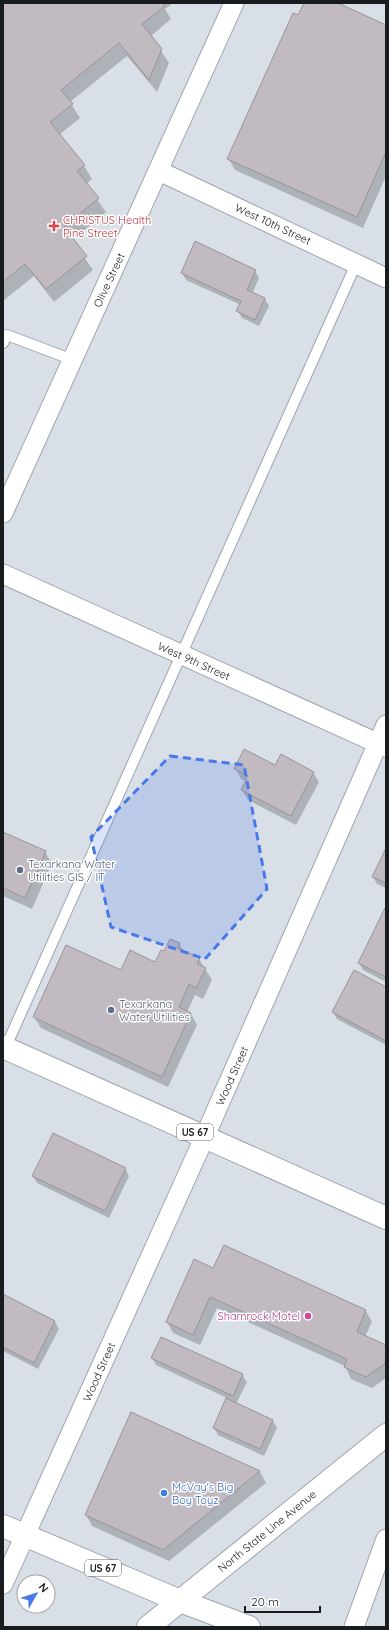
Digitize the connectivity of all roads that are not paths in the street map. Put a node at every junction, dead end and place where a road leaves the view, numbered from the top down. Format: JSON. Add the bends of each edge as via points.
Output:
{"nodes":[{"id":1,"x":234,"y":3,"type":"edge"},
{"id":2,"x":159,"y":171,"type":"junction"},
{"id":3,"x":356,"y":264,"type":"junction"},
{"id":4,"x":386,"y":278,"type":"edge"},
{"id":5,"x":3,"y":343,"type":"edge"},
{"id":6,"x":73,"y":360,"type":"junction"},
{"id":7,"x":3,"y":513,"type":"edge"},
{"id":8,"x":3,"y":574,"type":"edge"},
{"id":9,"x":182,"y":655,"type":"junction"},
{"id":10,"x":386,"y":725,"type":"edge"},
{"id":11,"x":382,"y":746,"type":"edge"},
{"id":12,"x":4,"y":1049,"type":"edge"},
{"id":13,"x":205,"y":1136,"type":"junction"},
{"id":14,"x":386,"y":1218,"type":"edge"},
{"id":15,"x":386,"y":1435,"type":"edge"},
{"id":16,"x":3,"y":1526,"type":"edge"},
{"id":17,"x":25,"y":1536,"type":"junction"},
{"id":18,"x":386,"y":1539,"type":"edge"},
{"id":19,"x":3,"y":1584,"type":"edge"},
{"id":20,"x":180,"y":1601,"type":"junction"},
{"id":21,"x":148,"y":1627,"type":"edge"},
{"id":22,"x":249,"y":1627,"type":"edge"},
{"id":23,"x":354,"y":1627,"type":"edge"}],
"edges":[{"from":1,"to":2,"type":"street","name":"Olive Street"},
{"from":2,"to":3,"type":"street","name":"West 10th Street"},
{"from":2,"to":6,"type":"street","name":"Olive Street"},
{"from":3,"to":4,"type":"street","name":"West 10th Street"},
{"from":3,"to":9,"type":"lane"},
{"from":5,"to":6,"type":"lane","via":[[7,335]]},
{"from":6,"to":7,"type":"street","name":"Olive Street"},
{"from":8,"to":9,"type":"street","name":"West 9th Street"},
{"from":9,"to":11,"type":"street","name":"West 9th Street"},
{"from":9,"to":12,"type":"lane"},
{"from":10,"to":11,"type":"street","name":"Wood Street"},
{"from":11,"to":13,"type":"street","name":"Wood Street"},
{"from":12,"to":13,"type":"main road","number":"US 67"},
{"from":13,"to":14,"type":"main road","number":"US 67"},
{"from":13,"to":17,"type":"street","name":"Wood Street"},
{"from":15,"to":20,"type":"main road","name":"North State Line Avenue"},
{"from":16,"to":17,"type":"main road","number":"US 67"},
{"from":17,"to":19,"type":"street","name":"Wood Street"},
{"from":17,"to":20,"type":"main road","number":"US 67"},
{"from":18,"to":23,"type":"street"},
{"from":20,"to":21,"type":"main road","name":"North State Line Avenue"},
{"from":20,"to":22,"type":"main road","number":"US 67"}]}
